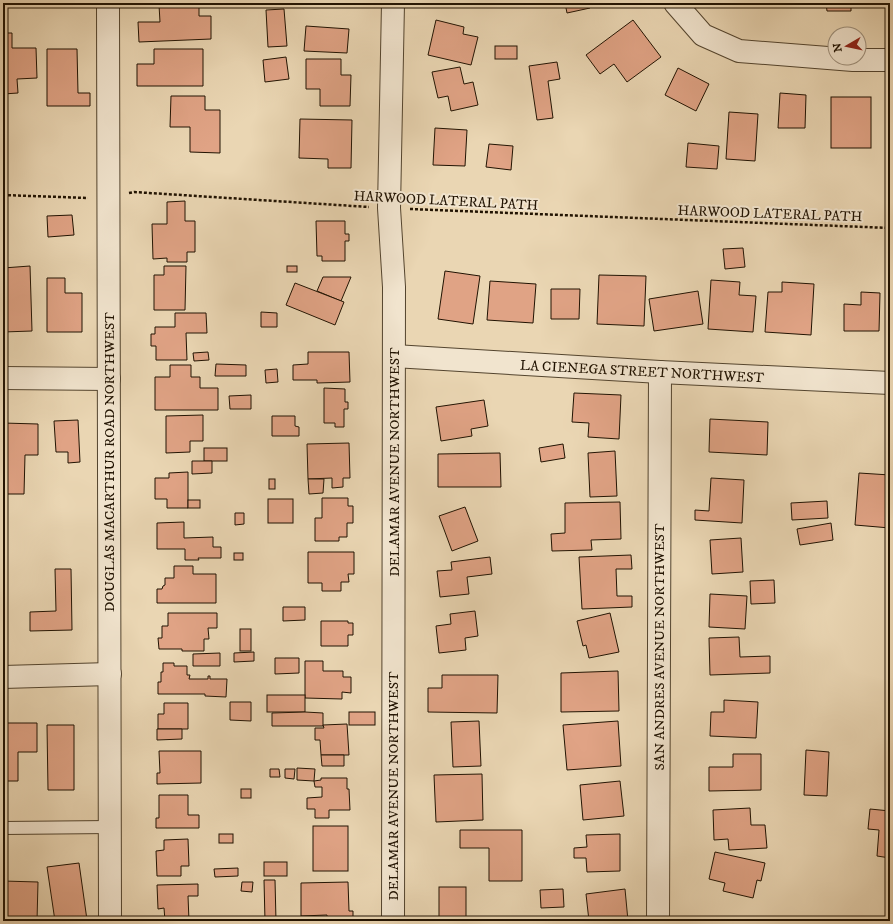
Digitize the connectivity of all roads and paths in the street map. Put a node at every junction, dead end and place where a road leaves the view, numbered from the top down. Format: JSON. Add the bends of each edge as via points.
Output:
{"nodes":[{"id":1,"x":108,"y":3,"type":"edge"},
{"id":2,"x":393,"y":3,"type":"edge"},
{"id":3,"x":675,"y":3,"type":"edge"},
{"id":4,"x":890,"y":60,"type":"edge"},
{"id":5,"x":3,"y":195,"type":"edge"},
{"id":6,"x":110,"y":198,"type":"junction"},
{"id":7,"x":389,"y":208,"type":"junction"},
{"id":8,"x":890,"y":228,"type":"edge"},
{"id":9,"x":394,"y":356,"type":"junction"},
{"id":10,"x":660,"y":372,"type":"junction"},
{"id":11,"x":3,"y":378,"type":"edge"},
{"id":12,"x":109,"y":379,"type":"junction"},
{"id":13,"x":890,"y":383,"type":"edge"},
{"id":14,"x":110,"y":674,"type":"junction"},
{"id":15,"x":3,"y":677,"type":"edge"},
{"id":16,"x":110,"y":827,"type":"junction"},
{"id":17,"x":3,"y":828,"type":"edge"},
{"id":18,"x":110,"y":921,"type":"edge"},
{"id":19,"x":393,"y":921,"type":"edge"},
{"id":20,"x":658,"y":921,"type":"edge"}],
"edges":[{"from":1,"to":6,"type":"street","name":"DOUGLAS MACARTHUR ROAD NORTHWEST"},
{"from":2,"to":7,"type":"street","name":"DELAMAR AVENUE NORTHWEST"},
{"from":3,"to":4,"type":"street","via":[[703,35],[739,51],[853,60]]},
{"from":5,"to":6,"type":"path","name":"HARWOOD LATERAL PATH"},
{"from":6,"to":7,"type":"path","name":"HARWOOD LATERAL PATH","via":[[134,192]]},
{"from":6,"to":12,"type":"street","name":"DOUGLAS MACARTHUR ROAD NORTHWEST"},
{"from":7,"to":8,"type":"path","name":"HARWOOD LATERAL PATH"},
{"from":7,"to":9,"type":"street","name":"DELAMAR AVENUE NORTHWEST","via":[[394,287]]},
{"from":9,"to":10,"type":"street","name":"LA CIENEGA STREET NORTHWEST"},
{"from":9,"to":19,"type":"street","name":"DELAMAR AVENUE NORTHWEST"},
{"from":10,"to":13,"type":"street","name":"LA CIENEGA STREET NORTHWEST"},
{"from":10,"to":20,"type":"street","name":"SAN ANDRES AVENUE NORTHWEST"},
{"from":11,"to":12,"type":"street"},
{"from":12,"to":14,"type":"street","name":"DOUGLAS MACARTHUR ROAD NORTHWEST"},
{"from":14,"to":15,"type":"street"},
{"from":14,"to":16,"type":"street","name":"DOUGLAS MACARTHUR ROAD NORTHWEST"},
{"from":16,"to":17,"type":"lane"},
{"from":16,"to":18,"type":"street","name":"DOUGLAS MACARTHUR ROAD NORTHWEST"}]}
